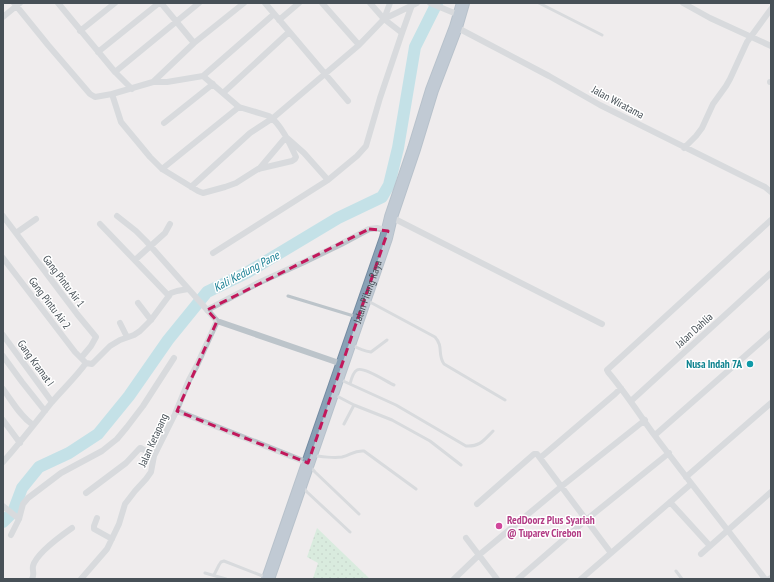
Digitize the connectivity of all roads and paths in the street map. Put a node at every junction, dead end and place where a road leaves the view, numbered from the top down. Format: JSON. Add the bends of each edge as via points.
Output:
{"nodes":[{"id":1,"x":67,"y":3,"type":"edge"},
{"id":2,"x":115,"y":3,"type":"edge"},
{"id":3,"x":160,"y":3,"type":"edge"},
{"id":4,"x":199,"y":3,"type":"edge"},
{"id":5,"x":244,"y":3,"type":"edge"},
{"id":6,"x":265,"y":3,"type":"edge"},
{"id":7,"x":299,"y":3,"type":"edge"},
{"id":8,"x":322,"y":3,"type":"edge"},
{"id":9,"x":370,"y":3,"type":"edge"},
{"id":10,"x":390,"y":3,"type":"edge"},
{"id":11,"x":430,"y":3,"type":"edge"},
{"id":12,"x":463,"y":3,"type":"edge"},
{"id":13,"x":539,"y":3,"type":"edge"},
{"id":14,"x":683,"y":3,"type":"edge"},
{"id":15,"x":17,"y":4,"type":"edge"},
{"id":16,"x":415,"y":4,"type":"edge"},
{"id":17,"x":60,"y":5,"type":"edge"},
{"id":18,"x":771,"y":9,"type":"edge"},
{"id":19,"x":274,"y":14,"type":"junction"},
{"id":20,"x":3,"y":17,"type":"edge"},
{"id":21,"x":384,"y":19,"type":"junction"},
{"id":22,"x":279,"y":20,"type":"junction"},
{"id":23,"x":458,"y":21,"type":"junction"},
{"id":24,"x":177,"y":22,"type":"junction"},
{"id":25,"x":80,"y":31,"type":"junction"},
{"id":26,"x":289,"y":32,"type":"junction"},
{"id":27,"x":402,"y":33,"type":"junction"},
{"id":28,"x":602,"y":35,"type":"dead end"},
{"id":29,"x":751,"y":36,"type":"junction"},
{"id":30,"x":194,"y":43,"type":"junction"},
{"id":31,"x":359,"y":45,"type":"junction"},
{"id":32,"x":771,"y":46,"type":"edge"},
{"id":33,"x":98,"y":52,"type":"junction"},
{"id":34,"x":115,"y":72,"type":"junction"},
{"id":35,"x":325,"y":74,"type":"junction"},
{"id":36,"x":203,"y":76,"type":"junction"},
{"id":37,"x":154,"y":82,"type":"junction"},
{"id":38,"x":212,"y":84,"type":"junction"},
{"id":39,"x":132,"y":89,"type":"junction"},
{"id":40,"x":223,"y":93,"type":"junction"},
{"id":41,"x":112,"y":94,"type":"junction"},
{"id":42,"x":348,"y":101,"type":"dead end"},
{"id":43,"x":239,"y":107,"type":"junction"},
{"id":44,"x":273,"y":118,"type":"junction"},
{"id":45,"x":164,"y":123,"type":"dead end"},
{"id":46,"x":286,"y":137,"type":"junction"},
{"id":47,"x":684,"y":148,"type":"junction"},
{"id":48,"x":162,"y":169,"type":"junction"},
{"id":49,"x":258,"y":169,"type":"junction"},
{"id":50,"x":328,"y":180,"type":"junction"},
{"id":51,"x":191,"y":187,"type":"junction"},
{"id":52,"x":771,"y":191,"type":"edge"},
{"id":53,"x":3,"y":216,"type":"edge"},
{"id":54,"x":117,"y":216,"type":"dead end"},
{"id":55,"x":391,"y":217,"type":"junction"},
{"id":56,"x":36,"y":219,"type":"dead end"},
{"id":57,"x":771,"y":220,"type":"edge"},
{"id":58,"x":100,"y":224,"type":"dead end"},
{"id":59,"x":170,"y":224,"type":"dead end"},
{"id":60,"x":388,"y":231,"type":"junction"},
{"id":61,"x":16,"y":233,"type":"junction"},
{"id":62,"x":151,"y":246,"type":"junction"},
{"id":63,"x":213,"y":253,"type":"dead end"},
{"id":64,"x":3,"y":258,"type":"edge"},
{"id":65,"x":135,"y":260,"type":"junction"},
{"id":66,"x":771,"y":273,"type":"edge"},
{"id":67,"x":190,"y":291,"type":"junction"},
{"id":68,"x":169,"y":296,"type":"junction"},
{"id":69,"x":288,"y":296,"type":"dead end"},
{"id":70,"x":364,"y":299,"type":"junction"},
{"id":71,"x":138,"y":303,"type":"dead end"},
{"id":72,"x":206,"y":308,"type":"junction"},
{"id":73,"x":358,"y":317,"type":"junction"},
{"id":74,"x":151,"y":320,"type":"junction"},
{"id":75,"x":217,"y":321,"type":"junction"},
{"id":76,"x":120,"y":323,"type":"dead end"},
{"id":77,"x":602,"y":324,"type":"dead end"},
{"id":78,"x":771,"y":333,"type":"edge"},
{"id":79,"x":3,"y":335,"type":"edge"},
{"id":80,"x":127,"y":338,"type":"junction"},
{"id":81,"x":387,"y":340,"type":"dead end"},
{"id":82,"x":349,"y":343,"type":"junction"},
{"id":83,"x":3,"y":356,"type":"edge"},
{"id":84,"x":174,"y":358,"type":"dead end"},
{"id":85,"x":86,"y":361,"type":"junction"},
{"id":86,"x":342,"y":364,"type":"junction"},
{"id":87,"x":337,"y":378,"type":"junction"},
{"id":88,"x":350,"y":384,"type":"junction"},
{"id":89,"x":394,"y":386,"type":"dead end"},
{"id":90,"x":621,"y":388,"type":"junction"},
{"id":91,"x":3,"y":389,"type":"edge"},
{"id":92,"x":332,"y":394,"type":"junction"},
{"id":93,"x":505,"y":400,"type":"dead end"},
{"id":94,"x":631,"y":401,"type":"junction"},
{"id":95,"x":52,"y":402,"type":"junction"},
{"id":96,"x":771,"y":403,"type":"edge"},
{"id":97,"x":354,"y":405,"type":"junction"},
{"id":98,"x":177,"y":411,"type":"junction"},
{"id":99,"x":45,"y":412,"type":"junction"},
{"id":100,"x":3,"y":420,"type":"edge"},
{"id":101,"x":645,"y":420,"type":"junction"},
{"id":102,"x":344,"y":424,"type":"dead end"},
{"id":103,"x":33,"y":425,"type":"junction"},
{"id":104,"x":493,"y":431,"type":"dead end"},
{"id":105,"x":655,"y":435,"type":"junction"},
{"id":106,"x":20,"y":443,"type":"junction"},
{"id":107,"x":668,"y":453,"type":"junction"},
{"id":108,"x":154,"y":456,"type":"junction"},
{"id":109,"x":540,"y":458,"type":"junction"},
{"id":110,"x":309,"y":459,"type":"junction"},
{"id":111,"x":4,"y":460,"type":"edge"},
{"id":112,"x":461,"y":465,"type":"dead end"},
{"id":113,"x":686,"y":477,"type":"junction"},
{"id":114,"x":300,"y":484,"type":"junction"},
{"id":115,"x":691,"y":484,"type":"junction"},
{"id":116,"x":562,"y":486,"type":"junction"},
{"id":117,"x":416,"y":489,"type":"dead end"},
{"id":118,"x":771,"y":492,"type":"edge"},
{"id":119,"x":86,"y":493,"type":"dead end"},
{"id":120,"x":670,"y":502,"type":"junction"},
{"id":121,"x":477,"y":504,"type":"dead end"},
{"id":122,"x":3,"y":506,"type":"edge"},
{"id":123,"x":359,"y":514,"type":"dead end"},
{"id":124,"x":18,"y":518,"type":"junction"},
{"id":125,"x":97,"y":518,"type":"dead end"},
{"id":126,"x":586,"y":520,"type":"junction"},
{"id":127,"x":72,"y":528,"type":"dead end"},
{"id":128,"x":728,"y":530,"type":"junction"},
{"id":129,"x":350,"y":532,"type":"dead end"},
{"id":130,"x":11,"y":535,"type":"dead end"},
{"id":131,"x":466,"y":538,"type":"dead end"},
{"id":132,"x":112,"y":539,"type":"junction"},
{"id":133,"x":710,"y":546,"type":"junction"},
{"id":134,"x":611,"y":553,"type":"junction"},
{"id":135,"x":701,"y":554,"type":"dead end"},
{"id":136,"x":478,"y":555,"type":"junction"},
{"id":137,"x":676,"y":571,"type":"dead end"},
{"id":138,"x":205,"y":573,"type":"dead end"},
{"id":139,"x":214,"y":575,"type":"junction"},
{"id":140,"x":32,"y":579,"type":"edge"},
{"id":141,"x":82,"y":579,"type":"edge"},
{"id":142,"x":226,"y":579,"type":"edge"},
{"id":143,"x":269,"y":579,"type":"edge"},
{"id":144,"x":454,"y":579,"type":"edge"},
{"id":145,"x":497,"y":579,"type":"edge"},
{"id":146,"x":518,"y":579,"type":"edge"},
{"id":147,"x":581,"y":579,"type":"edge"},
{"id":148,"x":682,"y":579,"type":"edge"},
{"id":149,"x":765,"y":579,"type":"edge"}],
"edges":[{"from":1,"to":17,"type":"street"},
{"from":2,"to":25,"type":"street"},
{"from":3,"to":24,"type":"street"},
{"from":3,"to":33,"type":"street"},
{"from":4,"to":24,"type":"street"},
{"from":5,"to":30,"type":"street"},
{"from":6,"to":19,"type":"street"},
{"from":7,"to":22,"type":"street"},
{"from":8,"to":31,"type":"street"},
{"from":9,"to":21,"type":"street"},
{"from":10,"to":21,"type":"street"},
{"from":11,"to":23,"type":"street","name":"Jalan Wiratama","via":[[446,10]]},
{"from":12,"to":23,"type":"highway","name":"Jalan Pilang Raya"},
{"from":13,"to":28,"type":"lane"},
{"from":14,"to":29,"type":"street"},
{"from":15,"to":20,"type":"street"},
{"from":15,"to":41,"type":"street","via":[[90,94],[96,97]]},
{"from":16,"to":21,"type":"street"},
{"from":16,"to":27,"type":"street"},
{"from":17,"to":25,"type":"street"},
{"from":18,"to":29,"type":"street"},
{"from":19,"to":22,"type":"street"},
{"from":19,"to":36,"type":"street"},
{"from":21,"to":27,"type":"street"},
{"from":21,"to":31,"type":"street"},
{"from":22,"to":26,"type":"street"},
{"from":23,"to":47,"type":"street","name":"Jalan Wiratama","via":[[600,105]]},
{"from":23,"to":55,"type":"highway","name":"Jalan Pilang Raya","via":[[432,90]]},
{"from":24,"to":30,"type":"street"},
{"from":24,"to":34,"type":"street"},
{"from":25,"to":33,"type":"street"},
{"from":26,"to":35,"type":"street"},
{"from":26,"to":40,"type":"street"},
{"from":27,"to":50,"type":"street","via":[[366,146]]},
{"from":29,"to":32,"type":"street"},
{"from":29,"to":47,"type":"street","via":[[702,128]]},
{"from":30,"to":37,"type":"street"},
{"from":31,"to":35,"type":"street"},
{"from":33,"to":34,"type":"street"},
{"from":34,"to":39,"type":"street"},
{"from":35,"to":42,"type":"street"},
{"from":35,"to":44,"type":"street"},
{"from":36,"to":37,"type":"street"},
{"from":36,"to":38,"type":"street"},
{"from":37,"to":39,"type":"street"},
{"from":38,"to":40,"type":"street"},
{"from":38,"to":45,"type":"street"},
{"from":39,"to":41,"type":"street"},
{"from":40,"to":43,"type":"street"},
{"from":41,"to":48,"type":"street","via":[[121,122]]},
{"from":43,"to":44,"type":"street"},
{"from":43,"to":48,"type":"street"},
{"from":44,"to":46,"type":"street"},
{"from":44,"to":51,"type":"street","via":[[250,133]]},
{"from":46,"to":49,"type":"street"},
{"from":46,"to":49,"type":"street","via":[[295,159]]},
{"from":46,"to":50,"type":"street"},
{"from":47,"to":52,"type":"street","name":"Jalan Wiratama"},
{"from":48,"to":51,"type":"street"},
{"from":49,"to":51,"type":"street","via":[[236,183],[212,192],[200,193]]},
{"from":50,"to":63,"type":"street"},
{"from":53,"to":61,"type":"street","name":"Gang Pintu Air 1"},
{"from":54,"to":62,"type":"street"},
{"from":55,"to":60,"type":"highway","name":"Jalan Pilang Raya"},
{"from":55,"to":77,"type":"street"},
{"from":56,"to":61,"type":"street"},
{"from":57,"to":90,"type":"street","via":[[608,369]]},
{"from":58,"to":65,"type":"street"},
{"from":59,"to":62,"type":"street","via":[[166,233]]},
{"from":60,"to":70,"type":"highway","name":"Jalan Pilang Raya"},
{"from":60,"to":72,"type":"street","via":[[369,228],[341,244]]},
{"from":61,"to":85,"type":"street","name":"Gang Pintu Air 1","via":[[96,337]]},
{"from":62,"to":65,"type":"street"},
{"from":62,"to":67,"type":"street"},
{"from":64,"to":85,"type":"street","name":"Gang Pintu Air 2","via":[[75,352]]},
{"from":65,"to":68,"type":"street"},
{"from":66,"to":94,"type":"street","name":"Jalan Dahlia"},
{"from":67,"to":68,"type":"street","via":[[177,290]]},
{"from":67,"to":72,"type":"street"},
{"from":68,"to":74,"type":"street"},
{"from":69,"to":73,"type":"lane"},
{"from":70,"to":73,"type":"highway","name":"Jalan Pilang Raya"},
{"from":70,"to":93,"type":"lane","via":[[435,337],[439,341],[444,364]]},
{"from":71,"to":74,"type":"street"},
{"from":72,"to":75,"type":"street"},
{"from":73,"to":82,"type":"highway","name":"Jalan Pilang Raya"},
{"from":74,"to":80,"type":"street","via":[[140,331]]},
{"from":75,"to":86,"type":"street"},
{"from":75,"to":98,"type":"street","name":"Jalan Ketapang"},
{"from":76,"to":80,"type":"street"},
{"from":78,"to":105,"type":"street"},
{"from":79,"to":95,"type":"street","name":"Gang Kramat I"},
{"from":80,"to":85,"type":"street","via":[[110,346],[94,362]]},
{"from":81,"to":82,"type":"lane","via":[[371,352],[358,349]]},
{"from":82,"to":86,"type":"highway","name":"Jalan Pilang Raya"},
{"from":83,"to":99,"type":"street"},
{"from":84,"to":124,"type":"street","via":[[127,427],[113,443],[61,473],[28,498]]},
{"from":85,"to":95,"type":"street"},
{"from":86,"to":87,"type":"highway","name":"Jalan Pilang Raya"},
{"from":87,"to":88,"type":"lane"},
{"from":87,"to":92,"type":"highway","name":"Jalan Pilang Raya"},
{"from":88,"to":89,"type":"lane","via":[[354,373],[360,369]]},
{"from":88,"to":104,"type":"lane","via":[[396,405],[466,446],[474,447]]},
{"from":90,"to":94,"type":"street"},
{"from":90,"to":109,"type":"street"},
{"from":91,"to":103,"type":"street"},
{"from":92,"to":97,"type":"lane"},
{"from":92,"to":110,"type":"highway","name":"Jalan Pilang Raya"},
{"from":94,"to":101,"type":"street"},
{"from":95,"to":99,"type":"street"},
{"from":96,"to":113,"type":"street"},
{"from":97,"to":102,"type":"lane"},
{"from":97,"to":112,"type":"lane","via":[[392,420],[430,441]]},
{"from":98,"to":108,"type":"street","name":"Jalan Ketapang"},
{"from":98,"to":110,"type":"street"},
{"from":99,"to":103,"type":"street"},
{"from":100,"to":106,"type":"street"},
{"from":101,"to":105,"type":"street"},
{"from":101,"to":116,"type":"street"},
{"from":103,"to":106,"type":"street"},
{"from":105,"to":107,"type":"street"},
{"from":106,"to":111,"type":"street"},
{"from":107,"to":113,"type":"street"},
{"from":107,"to":126,"type":"street"},
{"from":108,"to":119,"type":"street","via":[[140,448],[126,463]]},
{"from":108,"to":132,"type":"street","name":"Jalan Ketapang","via":[[146,479],[125,504],[120,524]]},
{"from":109,"to":116,"type":"street"},
{"from":109,"to":121,"type":"street","via":[[534,454]]},
{"from":110,"to":114,"type":"highway","name":"Jalan Pilang Raya"},
{"from":110,"to":117,"type":"lane","via":[[319,456],[342,457],[364,451]]},
{"from":110,"to":123,"type":"lane","via":[[315,472]]},
{"from":113,"to":115,"type":"street"},
{"from":114,"to":129,"type":"lane"},
{"from":114,"to":143,"type":"highway","name":"Jalan Pilang Raya"},
{"from":115,"to":120,"type":"street"},
{"from":115,"to":128,"type":"street"},
{"from":116,"to":126,"type":"street"},
{"from":116,"to":136,"type":"street"},
{"from":118,"to":128,"type":"street"},
{"from":120,"to":133,"type":"street"},
{"from":120,"to":134,"type":"street"},
{"from":122,"to":124,"type":"street"},
{"from":124,"to":130,"type":"street"},
{"from":125,"to":132,"type":"street","via":[[94,529]]},
{"from":126,"to":134,"type":"street"},
{"from":126,"to":146,"type":"street"},
{"from":127,"to":140,"type":"street","via":[[49,545],[38,558],[33,566]]},
{"from":128,"to":133,"type":"street"},
{"from":128,"to":149,"type":"street"},
{"from":131,"to":136,"type":"street"},
{"from":132,"to":141,"type":"street","name":"Jalan Ketapang"},
{"from":133,"to":135,"type":"street"},
{"from":134,"to":147,"type":"street"},
{"from":136,"to":144,"type":"street"},
{"from":136,"to":145,"type":"street"},
{"from":137,"to":148,"type":"lane"},
{"from":138,"to":139,"type":"lane"},
{"from":139,"to":142,"type":"lane"},
{"from":139,"to":143,"type":"lane","via":[[219,564],[224,562]]}]}
